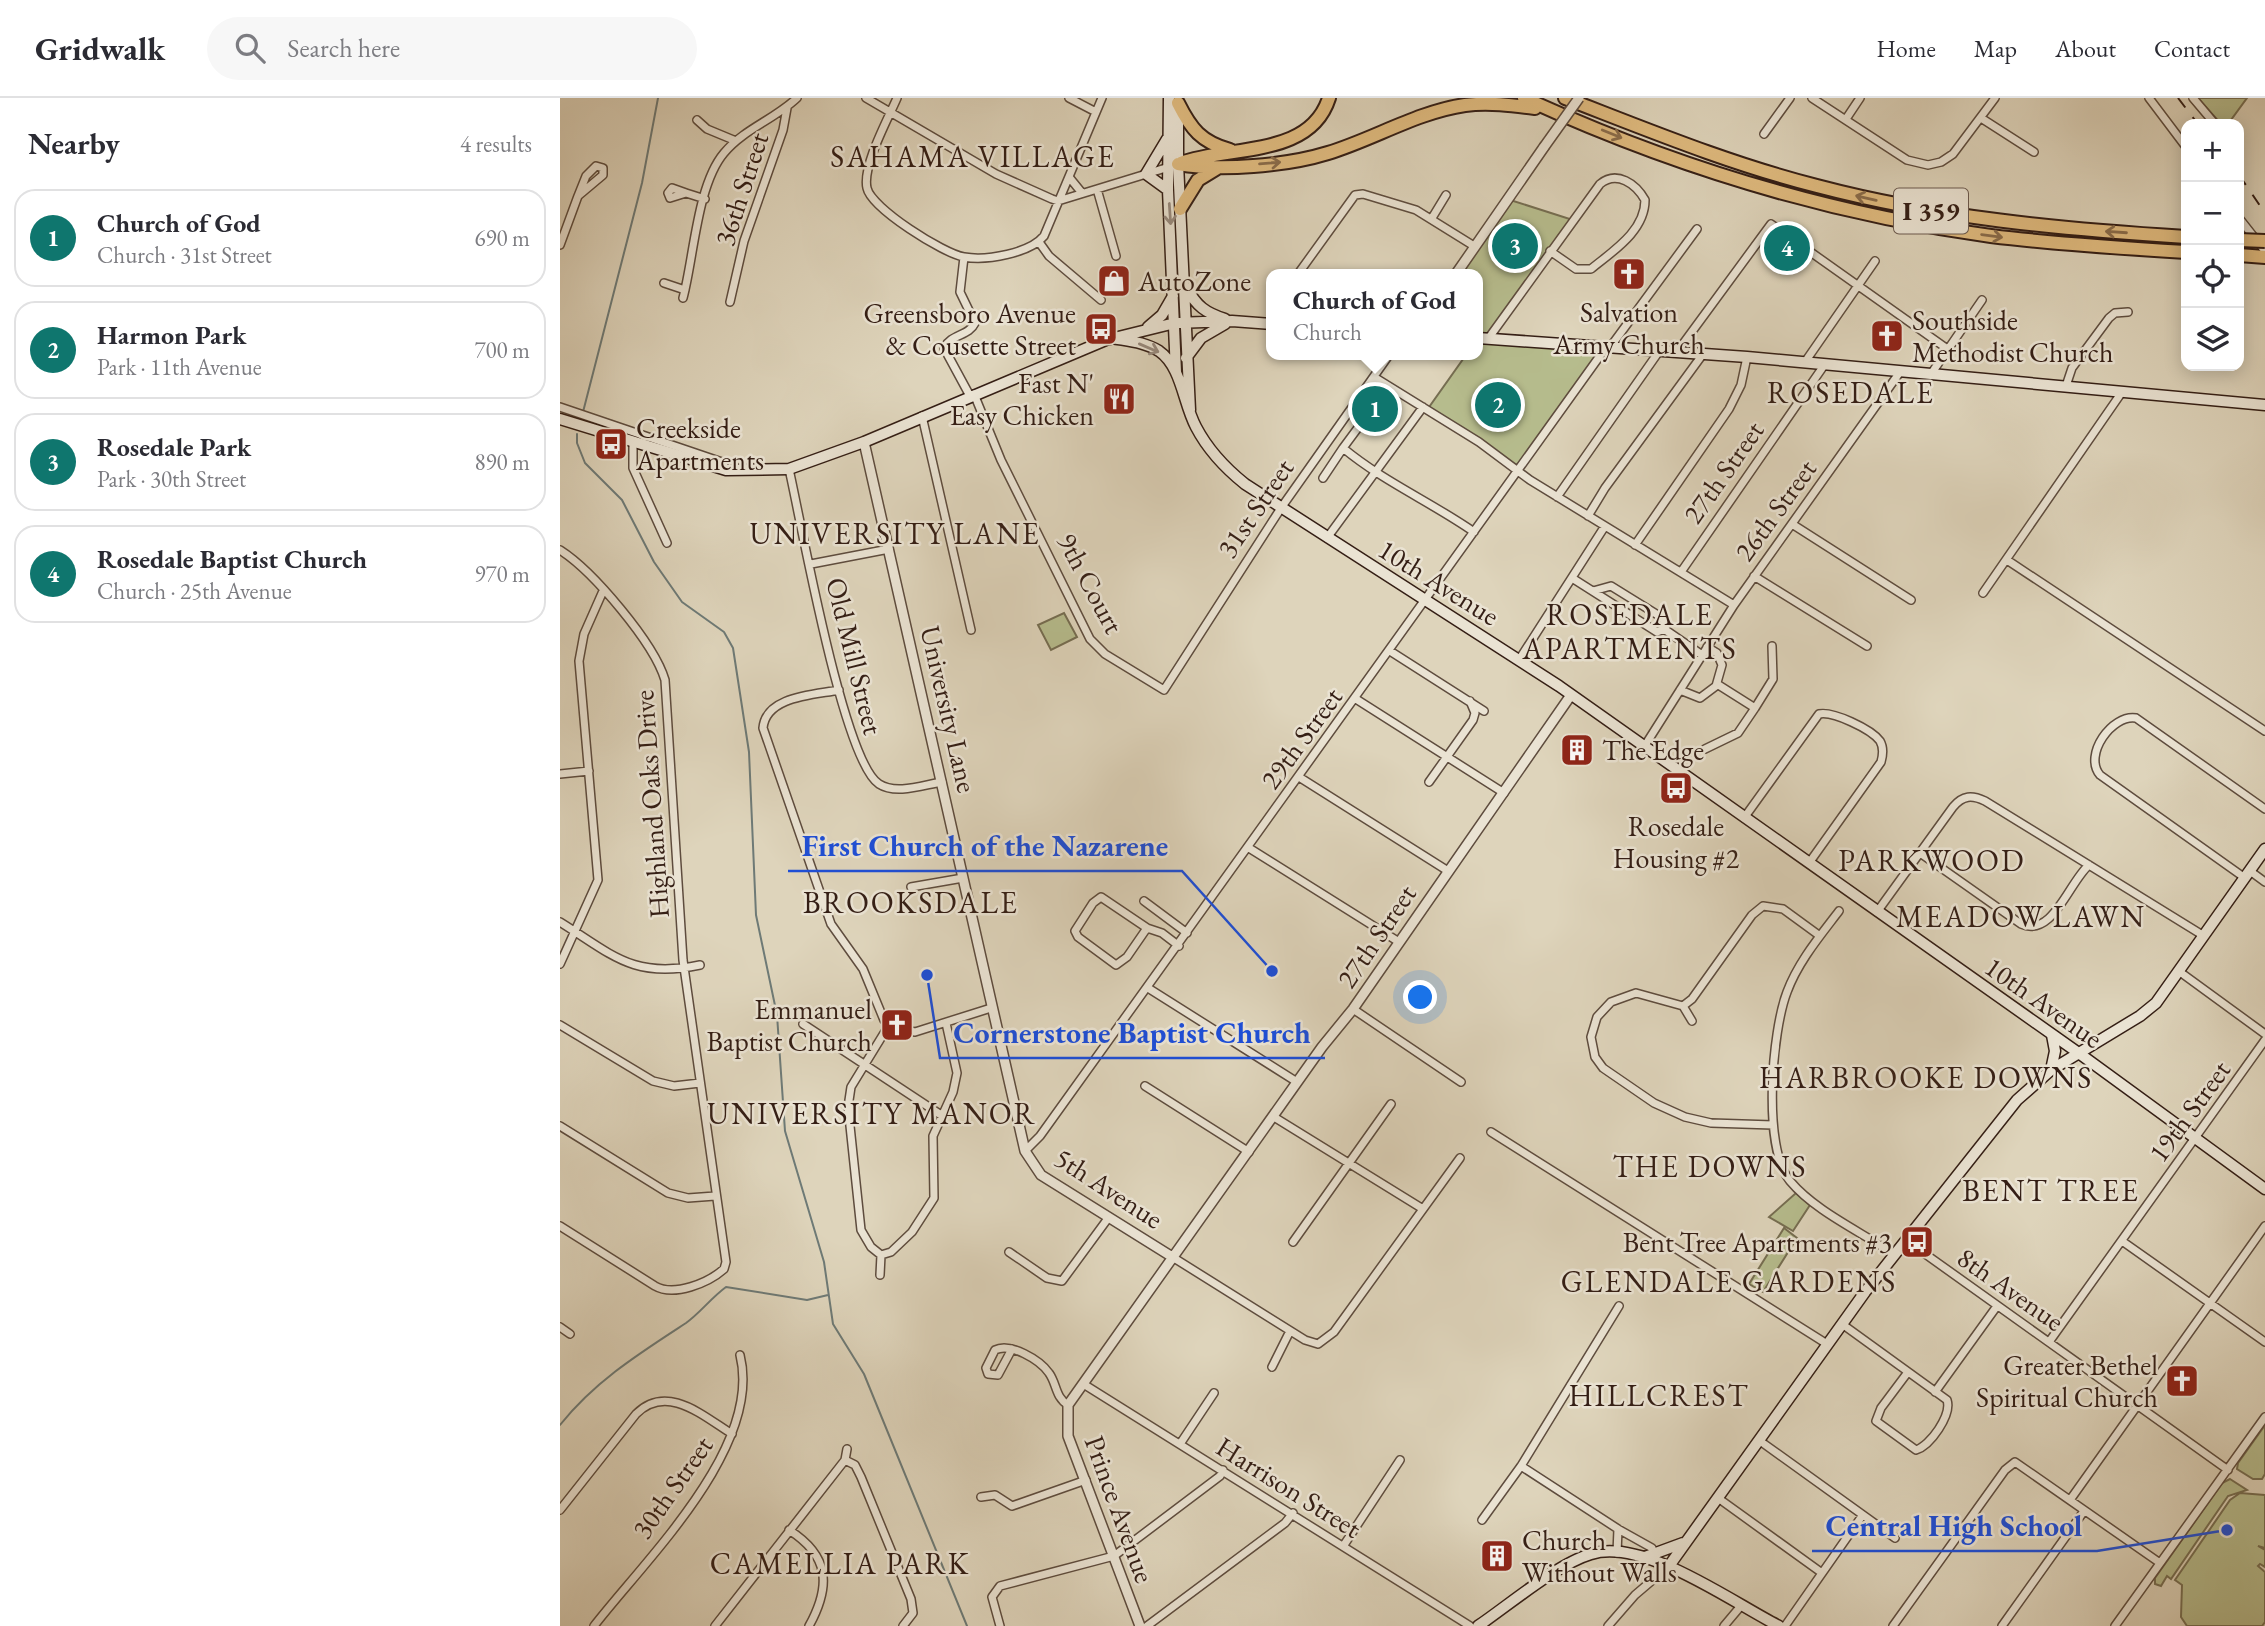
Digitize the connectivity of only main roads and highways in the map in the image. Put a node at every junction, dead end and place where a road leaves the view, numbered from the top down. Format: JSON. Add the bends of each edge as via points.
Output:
{"nodes":[{"id":1,"x":1329,"y":98,"type":"edge"},
{"id":2,"x":1524,"y":98,"type":"edge"},
{"id":3,"x":1565,"y":98,"type":"edge"},
{"id":4,"x":1175,"y":100,"type":"edge"},
{"id":5,"x":1548,"y":109,"type":"junction"},
{"id":6,"x":1168,"y":136,"type":"junction"},
{"id":7,"x":1234,"y":151,"type":"junction"},
{"id":8,"x":1173,"y":165,"type":"junction"},
{"id":9,"x":1223,"y":166,"type":"junction"},
{"id":10,"x":1168,"y":190,"type":"junction"},
{"id":11,"x":1180,"y":209,"type":"junction"},
{"id":12,"x":2181,"y":237,"type":"edge"},
{"id":13,"x":2244,"y":240,"type":"edge"},
{"id":14,"x":2265,"y":241,"type":"edge"},
{"id":15,"x":2181,"y":252,"type":"edge"},
{"id":16,"x":2244,"y":255,"type":"edge"},
{"id":17,"x":2265,"y":257,"type":"edge"},
{"id":18,"x":1185,"y":283,"type":"junction"},
{"id":19,"x":1175,"y":293,"type":"junction"},
{"id":20,"x":1232,"y":321,"type":"junction"},
{"id":21,"x":1181,"y":323,"type":"junction"},
{"id":22,"x":1266,"y":323,"type":"edge"},
{"id":23,"x":1146,"y":328,"type":"junction"},
{"id":24,"x":1112,"y":338,"type":"junction"},
{"id":25,"x":1483,"y":339,"type":"edge"},
{"id":26,"x":1186,"y":358,"type":"junction"},
{"id":27,"x":1176,"y":373,"type":"junction"},
{"id":28,"x":2265,"y":405,"type":"edge"},
{"id":29,"x":1189,"y":410,"type":"junction"},
{"id":30,"x":560,"y":419,"type":"edge"},
{"id":31,"x":2265,"y":849,"type":"edge"},
{"id":32,"x":2052,"y":1035,"type":"junction"},
{"id":33,"x":2080,"y":1054,"type":"junction"},
{"id":34,"x":2050,"y":1070,"type":"junction"},
{"id":35,"x":2265,"y":1189,"type":"edge"},
{"id":36,"x":1685,"y":1542,"type":"junction"},
{"id":37,"x":1641,"y":1558,"type":"junction"},
{"id":38,"x":1670,"y":1566,"type":"junction"},
{"id":39,"x":1692,"y":1577,"type":"junction"},
{"id":40,"x":1478,"y":1626,"type":"edge"},
{"id":41,"x":1779,"y":1626,"type":"edge"}],
"edges":[{"from":1,"to":7,"type":"highway","via":[[1318,120],[1303,133],[1277,144]]},
{"from":2,"to":5,"type":"highway","number":"I 359"},
{"from":12,"to":3,"type":"highway","number":"I 359","one_way":true,"via":[[2010,223],[1885,202],[1751,167]]},
{"from":4,"to":6,"type":"main road"},
{"from":4,"to":7,"type":"highway","via":[[1198,136]]},
{"from":4,"to":8,"type":"main road"},
{"from":9,"to":5,"type":"highway","one_way":true,"via":[[1326,154],[1464,105]]},
{"from":5,"to":15,"type":"highway","number":"I 359","one_way":true,"via":[[1704,169],[1866,213],[2022,239]]},
{"from":6,"to":8,"type":"main road"},
{"from":6,"to":10,"type":"main road","via":[[1146,174]]},
{"from":7,"to":8,"type":"highway"},
{"from":8,"to":9,"type":"highway"},
{"from":8,"to":10,"type":"main road"},
{"from":8,"to":11,"type":"main road"},
{"from":9,"to":11,"type":"highway","via":[[1198,180]]},
{"from":10,"to":19,"type":"main road","one_way":true},
{"from":11,"to":18,"type":"main road"},
{"from":13,"to":14,"type":"highway","bridge":true},
{"from":16,"to":17,"type":"highway"},
{"from":18,"to":20,"type":"main road","via":[[1194,302],[1210,314]]},
{"from":18,"to":21,"type":"main road"},
{"from":19,"to":21,"type":"main road"},
{"from":19,"to":23,"type":"main road","via":[[1162,315]]},
{"from":20,"to":21,"type":"main road"},
{"from":20,"to":22,"type":"main road"},
{"from":20,"to":26,"type":"main road","via":[[1201,338]]},
{"from":21,"to":23,"type":"main road"},
{"from":21,"to":26,"type":"main road"},
{"from":21,"to":27,"type":"main road"},
{"from":23,"to":24,"type":"main road"},
{"from":24,"to":27,"type":"main road","one_way":true,"via":[[1151,346],[1167,358]]},
{"from":24,"to":30,"type":"main road","via":[[864,442],[789,468],[726,470]]},
{"from":25,"to":28,"type":"main road","via":[[1747,357]]},
{"from":26,"to":29,"type":"main road"},
{"from":27,"to":29,"type":"main road","name":"10th Avenue"},
{"from":29,"to":32,"type":"main road","name":"10th Avenue","via":[[1203,440],[1224,466],[1281,508],[1571,695]]},
{"from":31,"to":33,"type":"main road","via":[[2180,972],[2146,1012]]},
{"from":32,"to":33,"type":"main road","name":"10th Avenue"},
{"from":32,"to":34,"type":"main road","via":[[2055,1051]]},
{"from":33,"to":34,"type":"main road"},
{"from":33,"to":35,"type":"main road","name":"10th Avenue"},
{"from":34,"to":36,"type":"main road","via":[[2017,1100],[1895,1255]]},
{"from":36,"to":37,"type":"main road"},
{"from":36,"to":38,"type":"main road"},
{"from":36,"to":39,"type":"main road","via":[[1682,1557]]},
{"from":37,"to":38,"type":"main road"},
{"from":37,"to":40,"type":"main road","via":[[1598,1552],[1578,1559]]},
{"from":38,"to":39,"type":"main road"},
{"from":39,"to":41,"type":"main road"}]}
